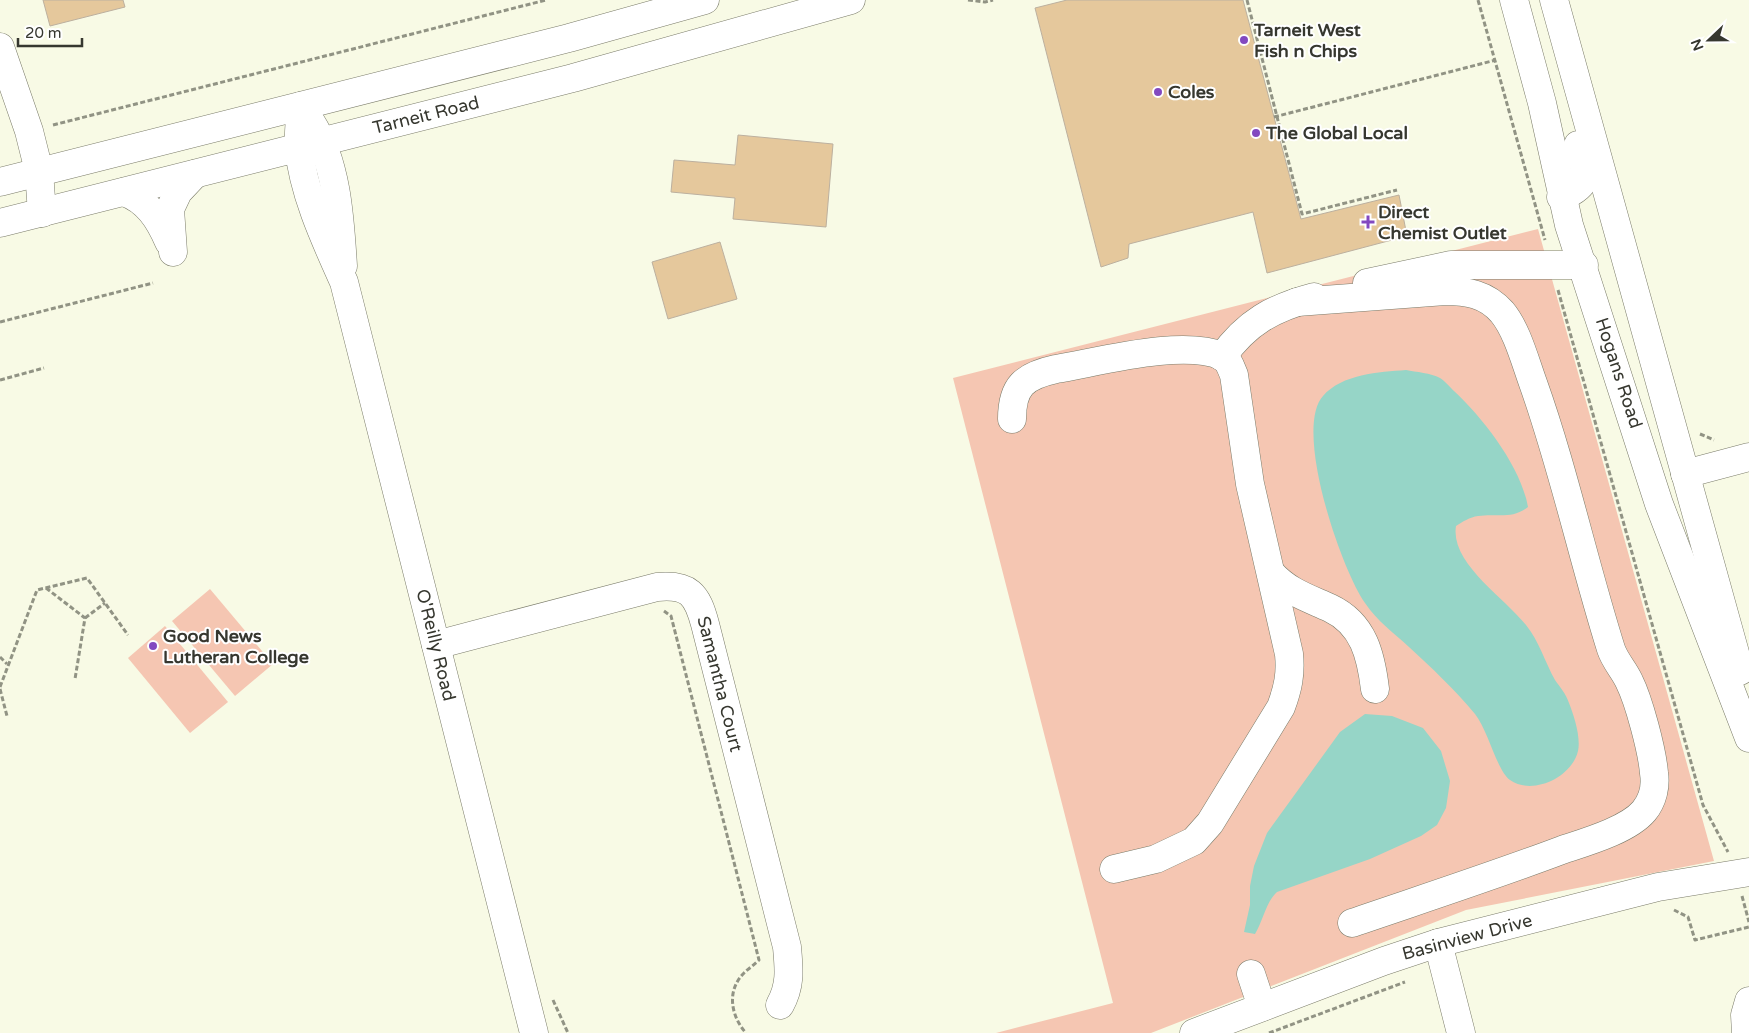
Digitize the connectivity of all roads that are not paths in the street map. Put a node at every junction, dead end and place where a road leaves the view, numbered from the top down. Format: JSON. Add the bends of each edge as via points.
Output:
{"nodes":[{"id":1,"x":705,"y":0,"type":"edge"},
{"id":2,"x":851,"y":0,"type":"edge"},
{"id":3,"x":1514,"y":0,"type":"edge"},
{"id":4,"x":1556,"y":6,"type":"edge"},
{"id":5,"x":0,"y":47,"type":"edge"},
{"id":6,"x":0,"y":59,"type":"edge"},
{"id":7,"x":301,"y":106,"type":"junction"},
{"id":8,"x":311,"y":144,"type":"junction"},
{"id":9,"x":195,"y":174,"type":"junction"},
{"id":10,"x":21,"y":176,"type":"edge"},
{"id":11,"x":124,"y":192,"type":"junction"},
{"id":12,"x":1561,"y":197,"type":"junction"},
{"id":13,"x":42,"y":213,"type":"junction"},
{"id":14,"x":0,"y":223,"type":"edge"},
{"id":15,"x":1584,"y":265,"type":"junction"},
{"id":16,"x":1297,"y":302,"type":"junction"},
{"id":17,"x":1222,"y":356,"type":"junction"},
{"id":18,"x":1012,"y":419,"type":"dead end"},
{"id":19,"x":1640,"y":440,"type":"junction"},
{"id":20,"x":1749,"y":457,"type":"edge"},
{"id":21,"x":1685,"y":474,"type":"junction"},
{"id":22,"x":1270,"y":573,"type":"junction"},
{"id":23,"x":436,"y":645,"type":"junction"},
{"id":24,"x":1375,"y":689,"type":"dead end"},
{"id":25,"x":1749,"y":704,"type":"edge"},
{"id":26,"x":1749,"y":738,"type":"edge"},
{"id":27,"x":1114,"y":869,"type":"dead end"},
{"id":28,"x":1743,"y":874,"type":"edge"},
{"id":29,"x":1352,"y":923,"type":"dead end"},
{"id":30,"x":1438,"y":942,"type":"junction"},
{"id":31,"x":1251,"y":974,"type":"dead end"},
{"id":32,"x":1749,"y":1001,"type":"edge"},
{"id":33,"x":780,"y":1004,"type":"dead end"},
{"id":34,"x":1262,"y":1007,"type":"junction"},
{"id":35,"x":532,"y":1020,"type":"edge"},
{"id":36,"x":545,"y":1033,"type":"edge"},
{"id":37,"x":1194,"y":1033,"type":"edge"},
{"id":38,"x":1462,"y":1033,"type":"edge"},
{"id":39,"x":1746,"y":1033,"type":"edge"}],
"edges":[{"from":1,"to":7,"type":"street"},
{"from":2,"to":8,"type":"street","name":"Tarneit Road","via":[[573,78]]},
{"from":3,"to":12,"type":"street","name":"Hogans Road","via":[[1542,103]]},
{"from":4,"to":12,"type":"street","via":[[1560,74],[1586,172],[1576,191]]},
{"from":4,"to":21,"type":"street","name":"Hogans Road"},
{"from":5,"to":10,"type":"street","via":[[29,131]]},
{"from":6,"to":10,"type":"street"},
{"from":7,"to":8,"type":"street","name":"O'Reilly Road"},
{"from":7,"to":10,"type":"street"},
{"from":8,"to":9,"type":"street","name":"Tarneit Road"},
{"from":8,"to":23,"type":"street","name":"O'Reilly Road","via":[[341,222],[344,282]]},
{"from":9,"to":11,"type":"street","name":"Tarneit Road"},
{"from":9,"to":11,"type":"street","via":[[178,192],[170,209],[173,252],[149,207],[134,195]]},
{"from":10,"to":13,"type":"street"},
{"from":11,"to":13,"type":"street","name":"Tarneit Road"},
{"from":12,"to":15,"type":"street","name":"Hogans Road"},
{"from":13,"to":14,"type":"street","name":"Tarneit Road"},
{"from":15,"to":16,"type":"street","via":[[1451,265]]},
{"from":15,"to":19,"type":"street","name":"Hogans Road"},
{"from":16,"to":17,"type":"street","via":[[1286,304],[1259,320],[1237,336]]},
{"from":16,"to":29,"type":"street","via":[[1468,291],[1486,298],[1502,312],[1526,365],[1557,453],[1612,653],[1629,681],[1655,775],[1653,796],[1643,812],[1623,826],[1537,860]]},
{"from":17,"to":18,"type":"street","via":[[1190,350],[1166,351],[1039,373],[1025,380],[1016,390]]},
{"from":17,"to":22,"type":"street","via":[[1230,363],[1234,375],[1250,484]]},
{"from":19,"to":21,"type":"street"},
{"from":19,"to":26,"type":"street","name":"Hogans Road","via":[[1660,504]]},
{"from":20,"to":21,"type":"street"},
{"from":21,"to":25,"type":"street","name":"Hogans Road"},
{"from":22,"to":24,"type":"street","via":[[1283,586],[1332,609],[1356,627],[1370,653]]},
{"from":22,"to":27,"type":"street","via":[[1291,672],[1281,707],[1210,822],[1194,841],[1156,858]]},
{"from":23,"to":33,"type":"street","name":"Samantha Court","via":[[657,587],[676,585],[690,592],[700,604],[787,947],[790,974],[787,992]]},
{"from":23,"to":35,"type":"street","name":"O'Reilly Road"},
{"from":28,"to":30,"type":"street","name":"Basinview Drive","via":[[1658,887]]},
{"from":30,"to":34,"type":"street","name":"Basinview Drive"},
{"from":30,"to":38,"type":"street"},
{"from":31,"to":34,"type":"street"},
{"from":32,"to":39,"type":"street","via":[[1745,1016]]},
{"from":34,"to":37,"type":"street","name":"Basinview Drive"},
{"from":35,"to":36,"type":"street","name":"O'Reilly Road"}]}
